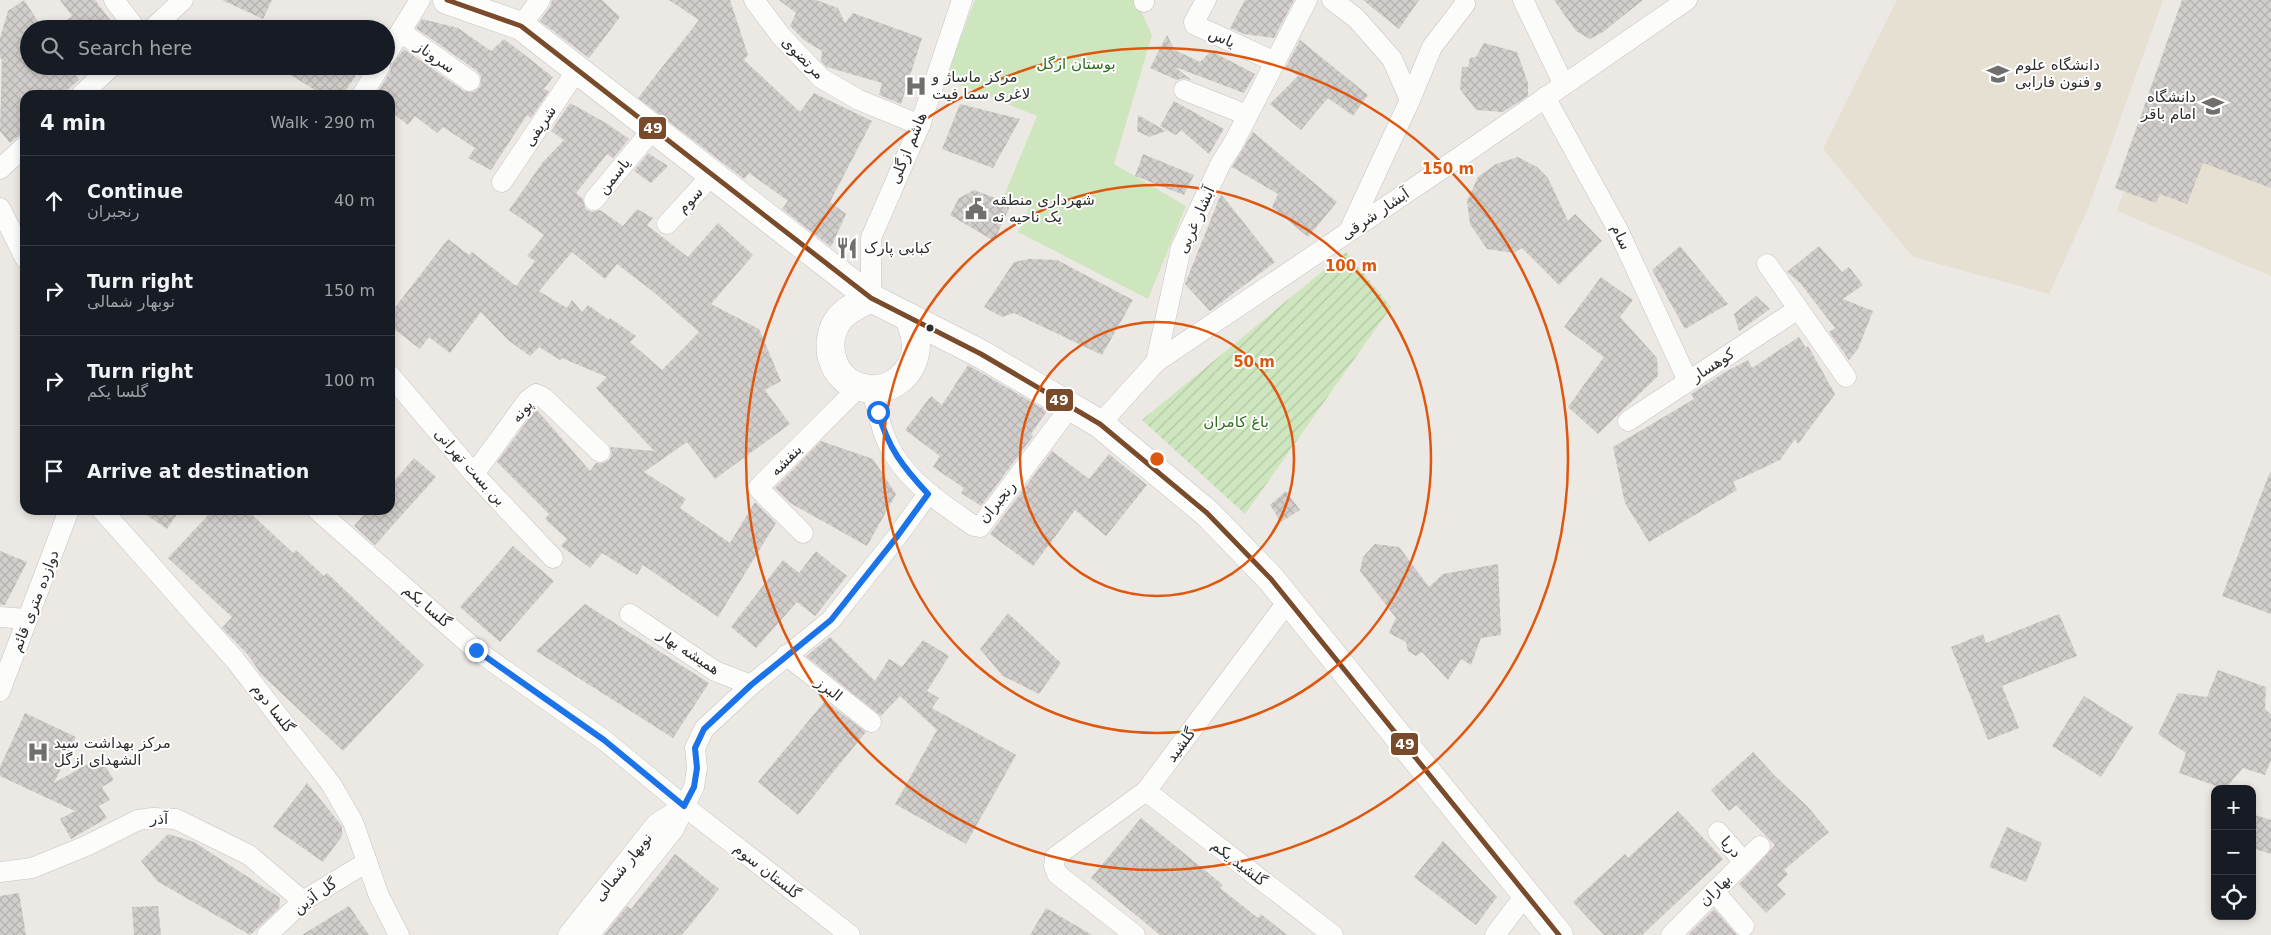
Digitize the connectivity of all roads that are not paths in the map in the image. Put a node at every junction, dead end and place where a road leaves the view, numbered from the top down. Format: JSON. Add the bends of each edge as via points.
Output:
{"nodes":[{"id":1,"x":114,"y":0,"type":"edge"},
{"id":2,"x":183,"y":0,"type":"edge"},
{"id":3,"x":420,"y":0,"type":"edge"},
{"id":4,"x":447,"y":0,"type":"edge"},
{"id":5,"x":540,"y":0,"type":"edge"},
{"id":6,"x":754,"y":0,"type":"edge"},
{"id":7,"x":962,"y":0,"type":"edge"},
{"id":8,"x":1206,"y":0,"type":"edge"},
{"id":9,"x":1307,"y":0,"type":"edge"},
{"id":10,"x":1332,"y":0,"type":"edge"},
{"id":11,"x":1523,"y":0,"type":"edge"},
{"id":12,"x":1686,"y":0,"type":"edge"},
{"id":13,"x":1465,"y":4,"type":"dead end"},
{"id":14,"x":129,"y":20,"type":"edge"},
{"id":15,"x":162,"y":20,"type":"edge"},
{"id":16,"x":520,"y":26,"type":"junction"},
{"id":17,"x":400,"y":32,"type":"junction"},
{"id":18,"x":395,"y":41,"type":"edge"},
{"id":19,"x":1275,"y":62,"type":"junction"},
{"id":20,"x":577,"y":70,"type":"junction"},
{"id":21,"x":102,"y":75,"type":"edge"},
{"id":22,"x":374,"y":75,"type":"edge"},
{"id":23,"x":470,"y":81,"type":"dead end"},
{"id":24,"x":1564,"y":85,"type":"junction"},
{"id":25,"x":86,"y":90,"type":"edge"},
{"id":26,"x":365,"y":90,"type":"edge"},
{"id":27,"x":1184,"y":90,"type":"dead end"},
{"id":28,"x":1545,"y":98,"type":"junction"},
{"id":29,"x":1410,"y":100,"type":"junction"},
{"id":30,"x":1247,"y":115,"type":"junction"},
{"id":31,"x":920,"y":125,"type":"junction"},
{"id":32,"x":653,"y":129,"type":"junction"},
{"id":33,"x":20,"y":151,"type":"edge"},
{"id":34,"x":0,"y":169,"type":"edge"},
{"id":35,"x":712,"y":175,"type":"junction"},
{"id":36,"x":502,"y":182,"type":"dead end"},
{"id":37,"x":594,"y":200,"type":"dead end"},
{"id":38,"x":0,"y":208,"type":"edge"},
{"id":39,"x":667,"y":224,"type":"dead end"},
{"id":40,"x":1349,"y":231,"type":"junction"},
{"id":41,"x":20,"y":248,"type":"edge"},
{"id":42,"x":1767,"y":264,"type":"dead end"},
{"id":43,"x":871,"y":298,"type":"junction"},
{"id":44,"x":1798,"y":309,"type":"junction"},
{"id":45,"x":909,"y":317,"type":"junction"},
{"id":46,"x":1156,"y":362,"type":"junction"},
{"id":47,"x":1846,"y":377,"type":"dead end"},
{"id":48,"x":395,"y":381,"type":"edge"},
{"id":49,"x":1688,"y":381,"type":"junction"},
{"id":50,"x":865,"y":388,"type":"junction"},
{"id":51,"x":1070,"y":406,"type":"junction"},
{"id":52,"x":1628,"y":421,"type":"dead end"},
{"id":53,"x":1100,"y":424,"type":"junction"},
{"id":54,"x":600,"y":452,"type":"dead end"},
{"id":55,"x":474,"y":474,"type":"junction"},
{"id":56,"x":928,"y":494,"type":"junction"},
{"id":57,"x":67,"y":515,"type":"edge"},
{"id":58,"x":106,"y":515,"type":"edge"},
{"id":59,"x":323,"y":515,"type":"edge"},
{"id":60,"x":803,"y":533,"type":"dead end"},
{"id":61,"x":553,"y":558,"type":"dead end"},
{"id":62,"x":1288,"y":601,"type":"junction"},
{"id":63,"x":630,"y":614,"type":"dead end"},
{"id":64,"x":0,"y":617,"type":"edge"},
{"id":65,"x":27,"y":619,"type":"junction"},
{"id":66,"x":786,"y":655,"type":"junction"},
{"id":67,"x":751,"y":685,"type":"junction"},
{"id":68,"x":0,"y":691,"type":"edge"},
{"id":69,"x":871,"y":722,"type":"dead end"},
{"id":70,"x":1146,"y":791,"type":"junction"},
{"id":71,"x":684,"y":806,"type":"junction"},
{"id":72,"x":1718,"y":832,"type":"dead end"},
{"id":73,"x":1760,"y":846,"type":"dead end"},
{"id":74,"x":366,"y":862,"type":"junction"},
{"id":75,"x":1744,"y":862,"type":"junction"},
{"id":76,"x":0,"y":872,"type":"edge"},
{"id":77,"x":1714,"y":891,"type":"junction"},
{"id":78,"x":1526,"y":894,"type":"junction"},
{"id":79,"x":303,"y":901,"type":"junction"},
{"id":80,"x":1744,"y":926,"type":"dead end"},
{"id":81,"x":267,"y":935,"type":"edge"},
{"id":82,"x":399,"y":935,"type":"edge"},
{"id":83,"x":568,"y":935,"type":"edge"},
{"id":84,"x":589,"y":935,"type":"edge"},
{"id":85,"x":850,"y":935,"type":"edge"},
{"id":86,"x":1135,"y":935,"type":"edge"},
{"id":87,"x":1333,"y":935,"type":"edge"},
{"id":88,"x":1495,"y":935,"type":"edge"},
{"id":89,"x":1558,"y":935,"type":"edge"},
{"id":90,"x":1670,"y":935,"type":"edge"}],
"edges":[{"from":1,"to":14,"type":"street"},
{"from":2,"to":15,"type":"street"},
{"from":3,"to":17,"type":"street","name":"سروناز"},
{"from":4,"to":16,"type":"main road"},
{"from":5,"to":16,"type":"street"},
{"from":6,"to":31,"type":"street","name":"مرتضوی","via":[[781,36],[821,78],[858,100]]},
{"from":7,"to":31,"type":"street","name":"هاشم ازگلی"},
{"from":8,"to":19,"type":"street","name":"یاس","via":[[1194,25]]},
{"from":9,"to":19,"type":"street"},
{"from":10,"to":29,"type":"street","via":[[1356,18],[1392,59]]},
{"from":11,"to":24,"type":"street"},
{"from":12,"to":24,"type":"street","name":"آبشار شرقی"},
{"from":13,"to":29,"type":"street","via":[[1432,47]]},
{"from":16,"to":20,"type":"main road"},
{"from":17,"to":18,"type":"street","name":"سروناز"},
{"from":17,"to":23,"type":"street","name":"سروناز"},
{"from":19,"to":30,"type":"street","name":"آبشار غربی"},
{"from":20,"to":32,"type":"main road"},
{"from":20,"to":36,"type":"street","name":"شریفی"},
{"from":21,"to":25,"type":"street"},
{"from":22,"to":26,"type":"street"},
{"from":24,"to":28,"type":"street","name":"آبشار شرقی"},
{"from":27,"to":30,"type":"street"},
{"from":28,"to":40,"type":"street","name":"آبشار شرقی"},
{"from":28,"to":49,"type":"street","name":"سام","via":[[1618,230]]},
{"from":29,"to":40,"type":"street"},
{"from":30,"to":46,"type":"street","name":"آبشار غربی","via":[[1181,248]]},
{"from":31,"to":43,"type":"street","name":"هاشم ازگلی","via":[[871,238]]},
{"from":32,"to":35,"type":"main road"},
{"from":32,"to":37,"type":"street","name":"یاسمن"},
{"from":33,"to":34,"type":"street"},
{"from":35,"to":39,"type":"street","name":"سوم"},
{"from":35,"to":43,"type":"main road"},
{"from":38,"to":41,"type":"street"},
{"from":40,"to":46,"type":"street","name":"آبشار شرقی"},
{"from":42,"to":44,"type":"street"},
{"from":43,"to":45,"type":"main road"},
{"from":43,"to":50,"type":"main road","via":[[840,318],[830,339],[833,363],[839,374],[848,382]]},
{"from":44,"to":47,"type":"street"},
{"from":44,"to":49,"type":"street","name":"کوهسار"},
{"from":45,"to":50,"type":"main road","via":[[916,345],[908,371],[892,384]]},
{"from":45,"to":51,"type":"main road"},
{"from":46,"to":53,"type":"street","name":"آبشار شرقی"},
{"from":48,"to":55,"type":"street","name":"بن بست تهرانی"},
{"from":49,"to":52,"type":"street","name":"کوهسار"},
{"from":50,"to":56,"type":"street","name":"رنجبران","via":[[884,435],[904,468]]},
{"from":50,"to":60,"type":"street","name":"بنفشه","via":[[758,488]]},
{"from":51,"to":53,"type":"main road"},
{"from":51,"to":56,"type":"street","name":"رنجبران","via":[[980,527]]},
{"from":53,"to":62,"type":"main road","via":[[1207,513]]},
{"from":54,"to":55,"type":"street","name":"پونه","via":[[536,394],[528,400]]},
{"from":55,"to":61,"type":"street","name":"بن بست تهرانی"},
{"from":56,"to":66,"type":"street","name":"نوبهار شمالی","via":[[831,620]]},
{"from":57,"to":65,"type":"street","name":"دوازده متری قائم"},
{"from":58,"to":74,"type":"street","name":"گلسا دوم","via":[[235,660],[331,784],[353,822]]},
{"from":59,"to":71,"type":"street","name":"گلسا يكم","via":[[476,650],[604,740]]},
{"from":62,"to":70,"type":"street","name":"گلشید"},
{"from":62,"to":78,"type":"main road"},
{"from":63,"to":67,"type":"street","name":"همیشه بهار","via":[[715,672]]},
{"from":64,"to":65,"type":"street"},
{"from":65,"to":68,"type":"street","name":"دوازده متری قائم"},
{"from":66,"to":67,"type":"street","name":"نوبهار شمالی"},
{"from":66,"to":69,"type":"street","name":"البرز"},
{"from":67,"to":71,"type":"street","name":"نوبهار شمالی","via":[[704,729],[695,748],[697,768],[694,787]]},
{"from":70,"to":86,"type":"street","name":"گلشید","via":[[1055,858],[1054,866],[1057,874]]},
{"from":70,"to":87,"type":"street","name":"گلشيد يكم"},
{"from":71,"to":83,"type":"street","name":"نوبهار شمالی","via":[[656,824]]},
{"from":71,"to":84,"type":"street","name":"نوبهار شمالی","via":[[674,829]]},
{"from":71,"to":85,"type":"street","name":"گلستان سوم"},
{"from":72,"to":75,"type":"street","name":"دریا"},
{"from":73,"to":75,"type":"street","name":"بهاران"},
{"from":74,"to":79,"type":"street","name":"گل آذین"},
{"from":74,"to":82,"type":"street","name":"گلسا دوم"},
{"from":75,"to":77,"type":"street","name":"بهاران"},
{"from":76,"to":79,"type":"street","name":"آذر","via":[[32,868],[138,820],[176,819],[249,855]]},
{"from":77,"to":80,"type":"street"},
{"from":77,"to":90,"type":"street","name":"بهاران"},
{"from":78,"to":88,"type":"street"},
{"from":78,"to":89,"type":"main road"},
{"from":79,"to":81,"type":"street","name":"گل آذین"}]}
